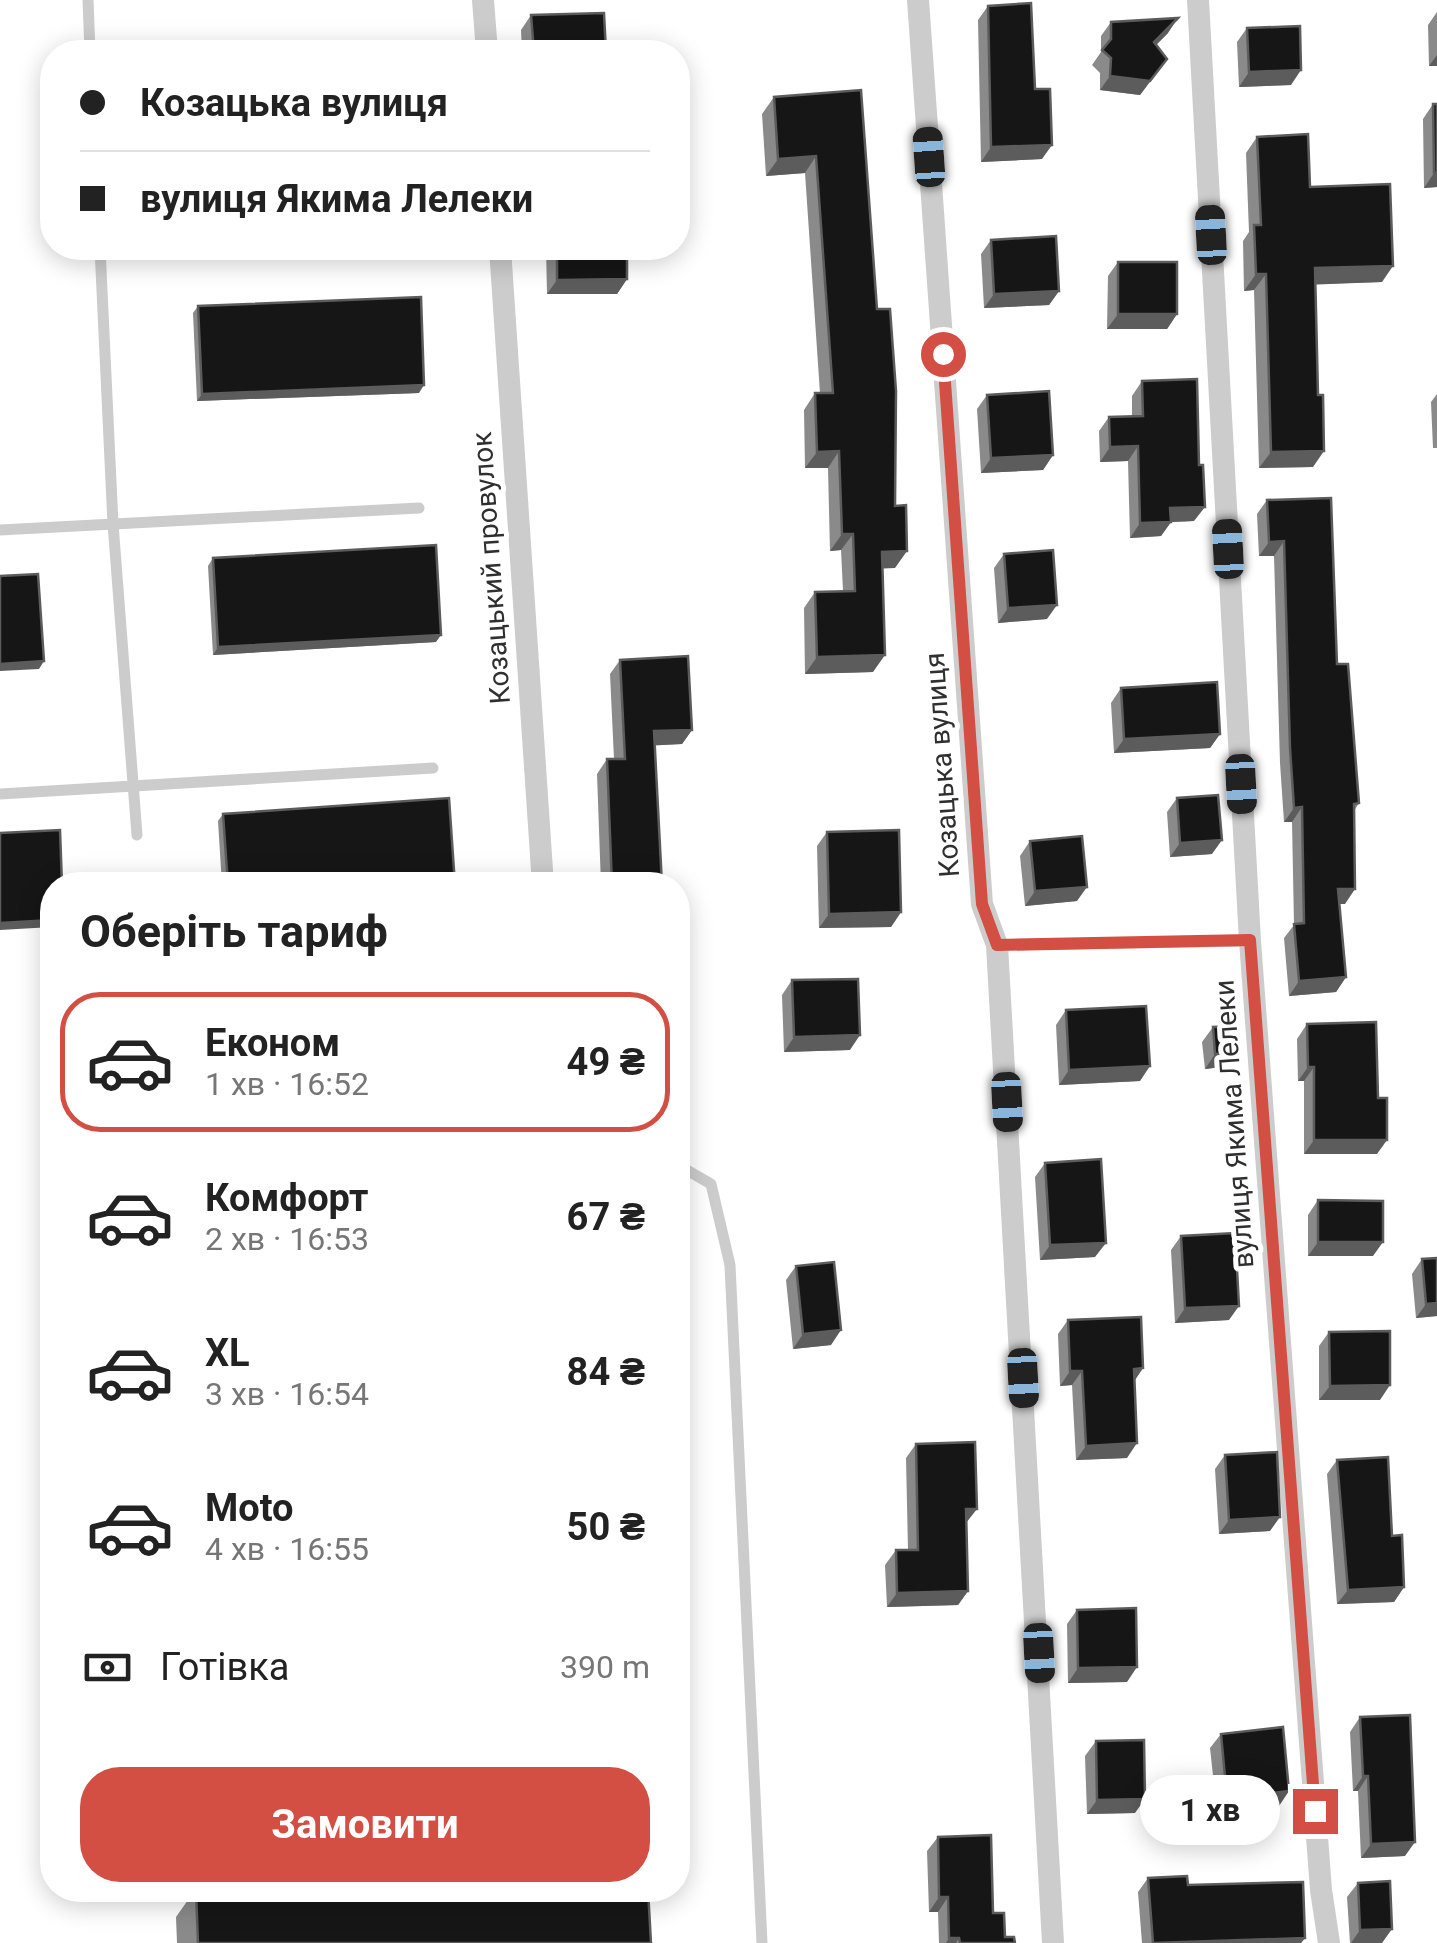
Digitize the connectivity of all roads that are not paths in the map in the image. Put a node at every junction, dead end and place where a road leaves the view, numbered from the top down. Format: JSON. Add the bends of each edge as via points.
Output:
{"nodes":[{"id":1,"x":88,"y":0,"type":"edge"},
{"id":2,"x":483,"y":0,"type":"edge"},
{"id":3,"x":918,"y":0,"type":"edge"},
{"id":4,"x":1198,"y":0,"type":"edge"},
{"id":5,"x":90,"y":40,"type":"edge"},
{"id":6,"x":485,"y":40,"type":"edge"},
{"id":7,"x":101,"y":260,"type":"edge"},
{"id":8,"x":501,"y":260,"type":"edge"},
{"id":9,"x":419,"y":508,"type":"dead end"},
{"id":10,"x":113,"y":524,"type":"junction"},
{"id":11,"x":0,"y":530,"type":"edge"},
{"id":12,"x":432,"y":768,"type":"dead end"},
{"id":13,"x":133,"y":785,"type":"junction"},
{"id":14,"x":0,"y":794,"type":"edge"},
{"id":15,"x":136,"y":835,"type":"dead end"},
{"id":16,"x":542,"y":872,"type":"edge"},
{"id":17,"x":1250,"y":940,"type":"junction"},
{"id":18,"x":997,"y":945,"type":"junction"},
{"id":19,"x":690,"y":1172,"type":"edge"},
{"id":20,"x":762,"y":1943,"type":"edge"},
{"id":21,"x":1053,"y":1943,"type":"edge"},
{"id":22,"x":1330,"y":1943,"type":"edge"}],
"edges":[{"from":1,"to":5,"type":"lane"},
{"from":2,"to":6,"type":"street"},
{"from":3,"to":18,"type":"street","name":"Козацька вулиця","via":[[982,904]]},
{"from":4,"to":17,"type":"street","name":"вулиця Якима Лелеки"},
{"from":7,"to":10,"type":"lane"},
{"from":8,"to":16,"type":"street","name":"Козацький провулок"},
{"from":9,"to":10,"type":"lane"},
{"from":10,"to":11,"type":"lane"},
{"from":10,"to":13,"type":"lane"},
{"from":12,"to":13,"type":"lane"},
{"from":13,"to":14,"type":"lane"},
{"from":13,"to":15,"type":"lane"},
{"from":17,"to":18,"type":"lane"},
{"from":17,"to":22,"type":"street","name":"вулиця Якима Лелеки"},
{"from":18,"to":21,"type":"street","name":"Козацька вулиця"},
{"from":19,"to":20,"type":"lane","via":[[711,1184],[730,1265]]}]}
